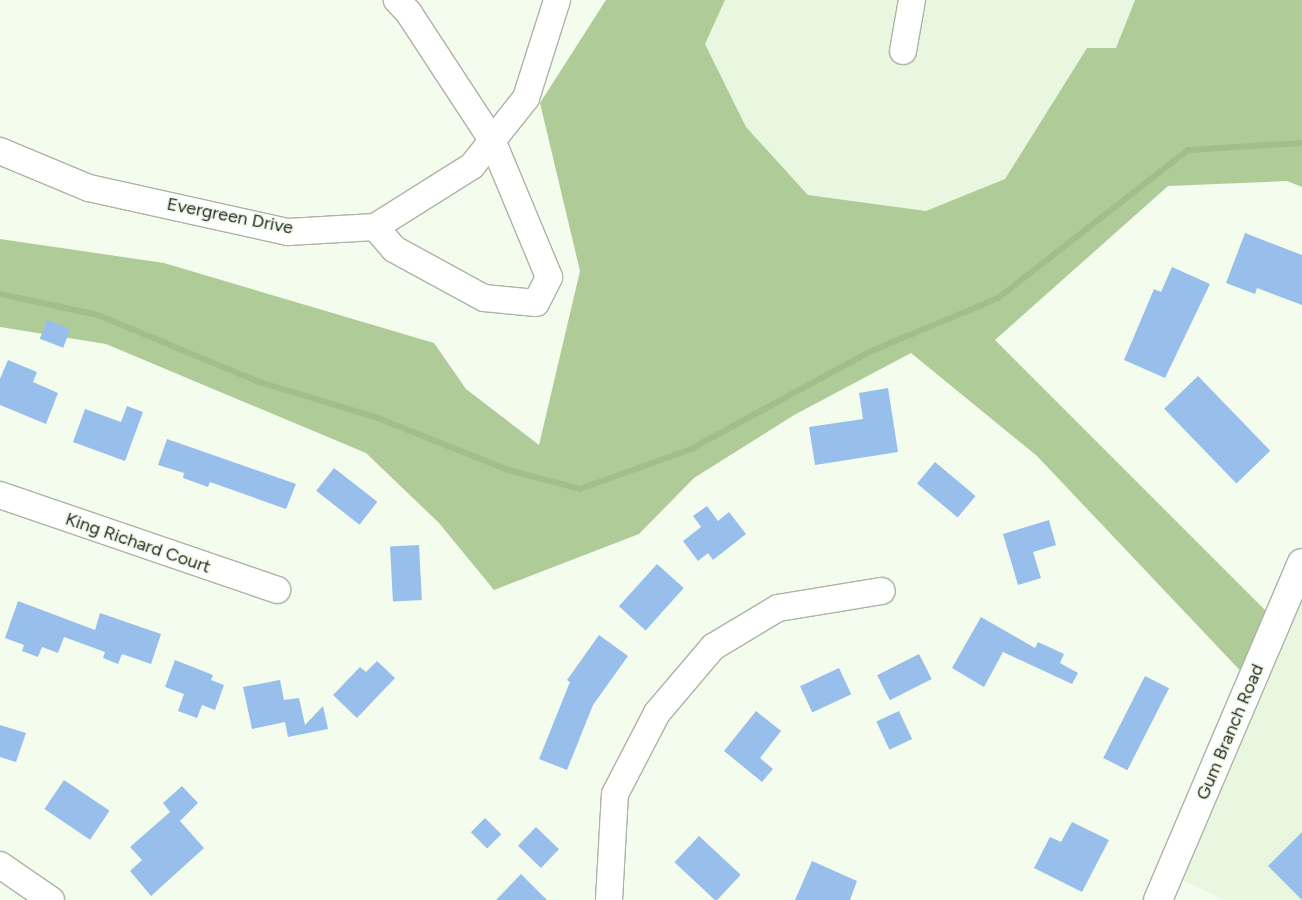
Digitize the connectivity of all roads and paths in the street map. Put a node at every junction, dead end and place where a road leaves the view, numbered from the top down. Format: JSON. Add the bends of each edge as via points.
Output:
{"nodes":[{"id":1,"x":396,"y":0,"type":"edge"},
{"id":2,"x":557,"y":0,"type":"edge"},
{"id":3,"x":912,"y":0,"type":"edge"},
{"id":4,"x":903,"y":51,"type":"dead end"},
{"id":5,"x":492,"y":140,"type":"junction"},
{"id":6,"x":0,"y":151,"type":"edge"},
{"id":7,"x":375,"y":227,"type":"junction"},
{"id":8,"x":0,"y":495,"type":"edge"},
{"id":9,"x":1302,"y":563,"type":"edge"},
{"id":10,"x":276,"y":590,"type":"dead end"},
{"id":11,"x":882,"y":591,"type":"dead end"},
{"id":12,"x":0,"y":865,"type":"edge"},
{"id":13,"x":51,"y":900,"type":"edge"},
{"id":14,"x":609,"y":900,"type":"edge"},
{"id":15,"x":1158,"y":900,"type":"edge"}],
"edges":[{"from":1,"to":5,"type":"street","via":[[410,13]]},
{"from":2,"to":5,"type":"street","name":"Evergreen Drive","via":[[526,98]]},
{"from":3,"to":4,"type":"street"},
{"from":5,"to":7,"type":"street","name":"Evergreen Drive","via":[[472,166]]},
{"from":5,"to":7,"type":"street","via":[[549,277],[536,303],[484,298],[415,263],[394,249]]},
{"from":6,"to":7,"type":"street","name":"Evergreen Drive","via":[[89,188],[288,232]]},
{"from":8,"to":10,"type":"street","name":"King Richard Court"},
{"from":9,"to":15,"type":"main road","name":"Gum Branch Road"},
{"from":11,"to":14,"type":"street","via":[[778,608],[713,647],[657,713],[615,794]]},
{"from":12,"to":13,"type":"street"}]}
